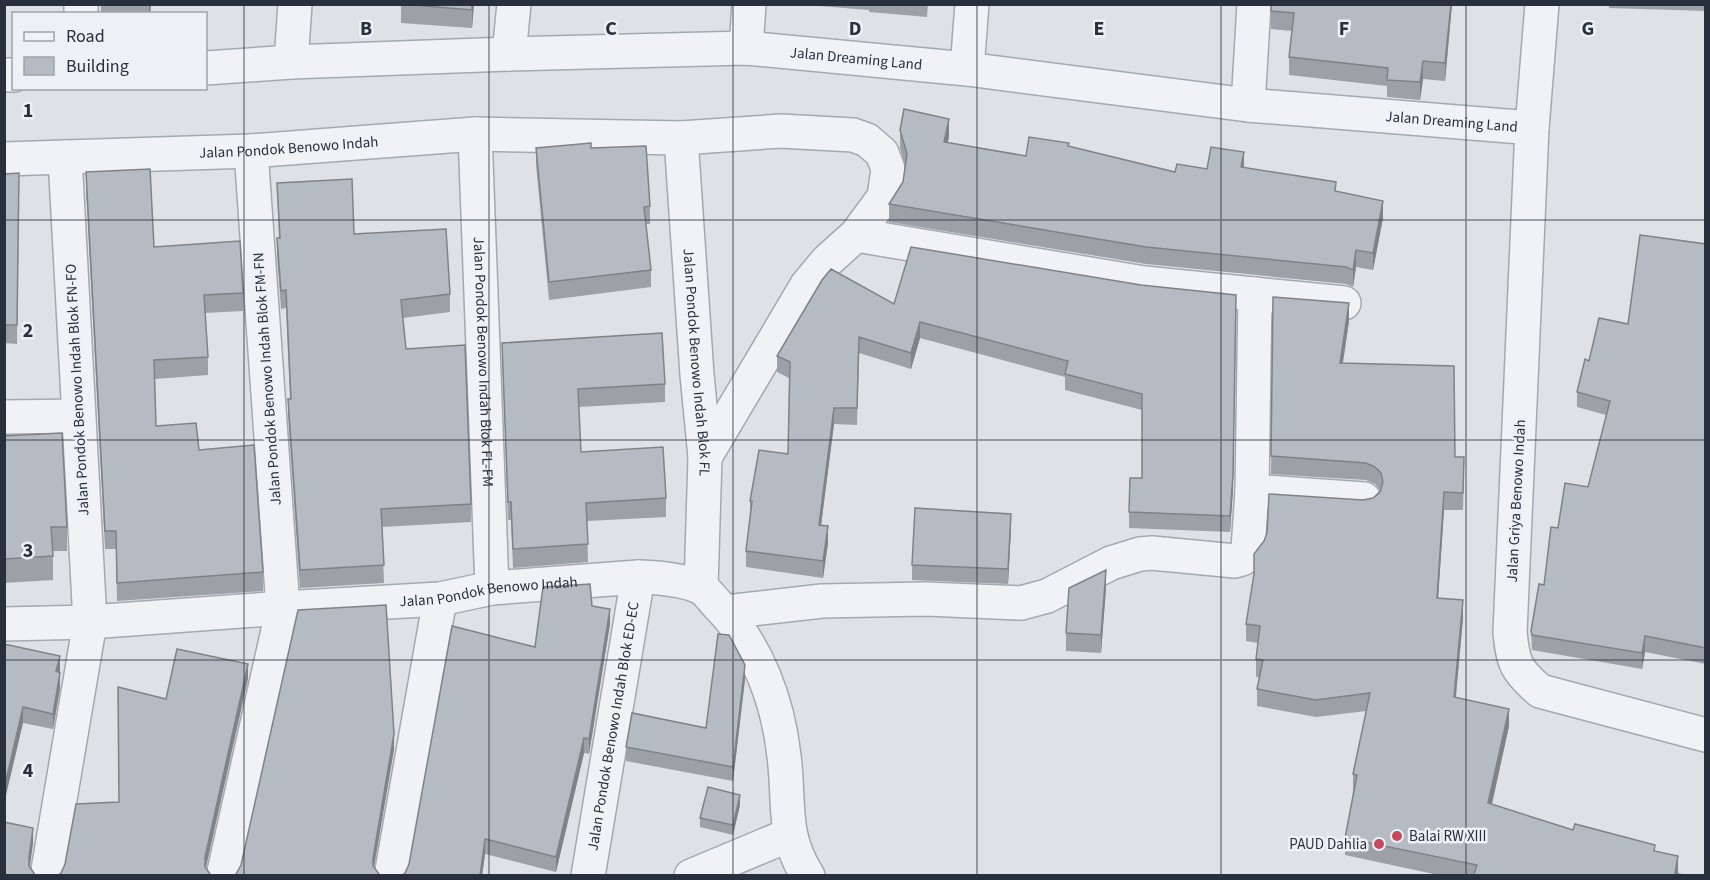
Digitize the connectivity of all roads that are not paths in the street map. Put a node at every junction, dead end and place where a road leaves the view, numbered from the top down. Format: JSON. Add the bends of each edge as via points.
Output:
{"nodes":[{"id":1,"x":295,"y":4,"type":"edge"},
{"id":2,"x":514,"y":4,"type":"edge"},
{"id":3,"x":749,"y":4,"type":"edge"},
{"id":4,"x":972,"y":4,"type":"edge"},
{"id":5,"x":1254,"y":4,"type":"edge"},
{"id":6,"x":1542,"y":4,"type":"edge"},
{"id":7,"x":746,"y":48,"type":"junction"},
{"id":8,"x":509,"y":54,"type":"junction"},
{"id":9,"x":291,"y":62,"type":"junction"},
{"id":10,"x":207,"y":68,"type":"edge"},
{"id":11,"x":967,"y":69,"type":"junction"},
{"id":12,"x":1248,"y":105,"type":"junction"},
{"id":13,"x":1532,"y":128,"type":"junction"},
{"id":14,"x":475,"y":134,"type":"junction"},
{"id":15,"x":681,"y":138,"type":"junction"},
{"id":16,"x":251,"y":151,"type":"junction"},
{"id":17,"x":65,"y":157,"type":"junction"},
{"id":18,"x":4,"y":159,"type":"edge"},
{"id":19,"x":856,"y":234,"type":"junction"},
{"id":20,"x":1255,"y":294,"type":"junction"},
{"id":21,"x":1344,"y":303,"type":"edge"},
{"id":22,"x":78,"y":416,"type":"junction"},
{"id":23,"x":4,"y":417,"type":"edge"},
{"id":24,"x":705,"y":457,"type":"junction"},
{"id":25,"x":1252,"y":490,"type":"junction"},
{"id":26,"x":1364,"y":499,"type":"edge"},
{"id":27,"x":638,"y":577,"type":"junction"},
{"id":28,"x":700,"y":587,"type":"junction"},
{"id":29,"x":492,"y":588,"type":"junction"},
{"id":30,"x":440,"y":599,"type":"junction"},
{"id":31,"x":283,"y":608,"type":"junction"},
{"id":32,"x":726,"y":612,"type":"junction"},
{"id":33,"x":90,"y":622,"type":"junction"},
{"id":34,"x":4,"y":624,"type":"edge"},
{"id":35,"x":1706,"y":735,"type":"edge"},
{"id":36,"x":799,"y":863,"type":"edge"},
{"id":37,"x":47,"y":876,"type":"edge"},
{"id":38,"x":223,"y":876,"type":"edge"},
{"id":39,"x":391,"y":876,"type":"edge"},
{"id":40,"x":588,"y":876,"type":"edge"},
{"id":41,"x":691,"y":876,"type":"edge"}],
"edges":[{"from":1,"to":9,"type":"street"},
{"from":2,"to":8,"type":"street"},
{"from":3,"to":7,"type":"street"},
{"from":4,"to":11,"type":"street"},
{"from":5,"to":12,"type":"street"},
{"from":6,"to":13,"type":"street","name":"Jalan Dreaming Land"},
{"from":7,"to":8,"type":"street","name":"Jalan Dreaming Land"},
{"from":7,"to":11,"type":"street","name":"Jalan Dreaming Land"},
{"from":8,"to":9,"type":"street","name":"Jalan Dreaming Land"},
{"from":9,"to":10,"type":"street","name":"Jalan Dreaming Land"},
{"from":11,"to":12,"type":"street","name":"Jalan Dreaming Land"},
{"from":12,"to":13,"type":"street","name":"Jalan Dreaming Land"},
{"from":13,"to":35,"type":"street","name":"Jalan Griya Benowo Indah","via":[[1512,655],[1520,674],[1540,691]]},
{"from":14,"to":15,"type":"street","name":"Jalan Pondok Benowo Indah"},
{"from":14,"to":16,"type":"street","name":"Jalan Pondok Benowo Indah"},
{"from":14,"to":29,"type":"street","name":"Jalan Pondok Benowo Indah Blok FL-FM"},
{"from":15,"to":19,"type":"street","name":"Jalan Pondok Benowo Indah","via":[[781,131],[841,133],[867,140],[882,153],[888,180],[884,197]]},
{"from":15,"to":24,"type":"street","name":"Jalan Pondok Benowo Indah Blok FL"},
{"from":16,"to":17,"type":"street","name":"Jalan Pondok Benowo Indah"},
{"from":16,"to":31,"type":"street","name":"Jalan Pondok Benowo Indah Blok FM-FN"},
{"from":17,"to":18,"type":"street","name":"Jalan Pondok Benowo Indah"},
{"from":17,"to":22,"type":"street","name":"Jalan Pondok Benowo Indah Blok FN-FO"},
{"from":19,"to":20,"type":"street","via":[[1144,283]]},
{"from":19,"to":24,"type":"street","name":"Jalan Pondok Benowo Indah","via":[[807,285]]},
{"from":20,"to":21,"type":"street"},
{"from":20,"to":25,"type":"street"},
{"from":22,"to":23,"type":"street"},
{"from":22,"to":33,"type":"street","name":"Jalan Pondok Benowo Indah Blok FN-FO"},
{"from":24,"to":28,"type":"street","name":"Jalan Pondok Benowo Indah Blok FL"},
{"from":25,"to":26,"type":"street"},
{"from":25,"to":32,"type":"street","via":[[1248,549],[1242,559],[1235,561],[1140,554],[1111,563],[1047,597],[1021,603],[926,599],[822,601]]},
{"from":27,"to":28,"type":"street","name":"Jalan Pondok Benowo Indah","via":[[658,576]]},
{"from":27,"to":29,"type":"street","name":"Jalan Pondok Benowo Indah"},
{"from":27,"to":40,"type":"street","name":"Jalan Pondok Benowo Indah Blok ED-EC"},
{"from":28,"to":32,"type":"street","name":"Jalan Pondok Benowo Indah"},
{"from":29,"to":30,"type":"street","name":"Jalan Pondok Benowo Indah"},
{"from":30,"to":31,"type":"street","name":"Jalan Pondok Benowo Indah"},
{"from":30,"to":39,"type":"street"},
{"from":31,"to":33,"type":"street","name":"Jalan Pondok Benowo Indah"},
{"from":31,"to":38,"type":"street","name":"Jalan Pondok Benowo Indah Blok FM-FN"},
{"from":32,"to":36,"type":"street","name":"Jalan Pondok Benowo Indah","via":[[759,664],[772,699]]},
{"from":33,"to":34,"type":"street","name":"Jalan Pondok Benowo Indah"},
{"from":33,"to":37,"type":"street","name":"Jalan Pondok Benowo Indah Blok FN-FO"},
{"from":36,"to":41,"type":"street","name":"Jalan Pondok Benowo Indah"}]}
